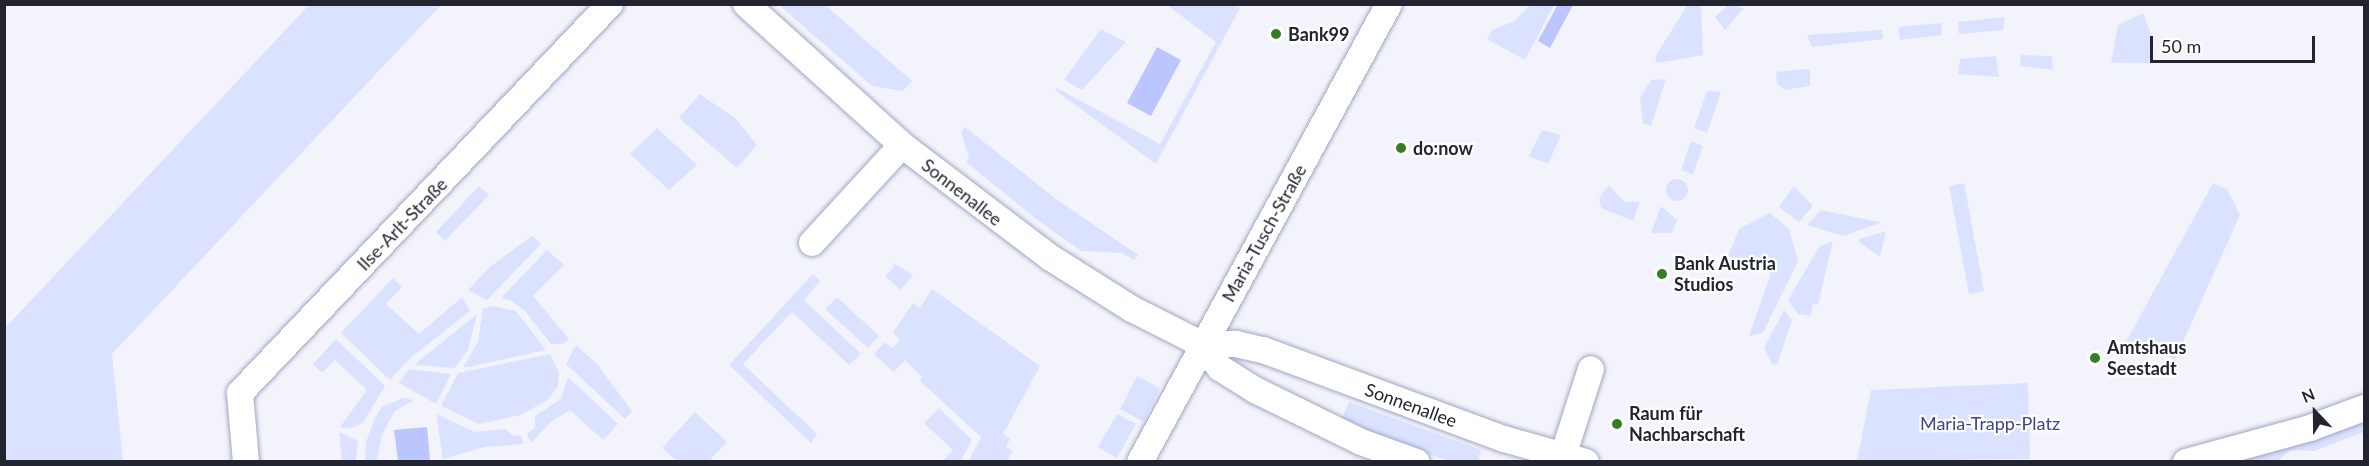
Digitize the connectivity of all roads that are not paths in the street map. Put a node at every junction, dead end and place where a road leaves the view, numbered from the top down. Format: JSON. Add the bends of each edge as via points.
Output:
{"nodes":[{"id":1,"x":610,"y":4,"type":"edge"},
{"id":2,"x":746,"y":4,"type":"edge"},
{"id":3,"x":1386,"y":6,"type":"edge"},
{"id":4,"x":902,"y":145,"type":"junction"},
{"id":5,"x":812,"y":243,"type":"dead end"},
{"id":6,"x":1203,"y":345,"type":"junction"},
{"id":7,"x":1591,"y":369,"type":"dead end"},
{"id":8,"x":2364,"y":408,"type":"edge"},
{"id":9,"x":1575,"y":459,"type":"edge"},
{"id":10,"x":246,"y":462,"type":"edge"},
{"id":11,"x":1140,"y":462,"type":"edge"},
{"id":12,"x":1417,"y":462,"type":"edge"},
{"id":13,"x":2186,"y":462,"type":"edge"}],
"edges":[{"from":1,"to":10,"type":"street","name":"Ilse-Arlt-Straße","via":[[240,393]]},
{"from":2,"to":4,"type":"street","name":"Sonnenallee"},
{"from":3,"to":6,"type":"street","name":"Maria-Tusch-Straße"},
{"from":4,"to":5,"type":"street"},
{"from":4,"to":6,"type":"street","name":"Sonnenallee","via":[[1051,258],[1132,309]]},
{"from":6,"to":9,"type":"street","name":"Sonnenallee","via":[[1236,344],[1263,350],[1504,439]]},
{"from":6,"to":11,"type":"street","name":"Maria-Tusch-Straße"},
{"from":6,"to":12,"type":"street","name":"Sonnenallee","via":[[1220,368],[1255,390],[1361,442]]},
{"from":7,"to":9,"type":"street"},
{"from":8,"to":13,"type":"street","via":[[2300,431]]}]}
